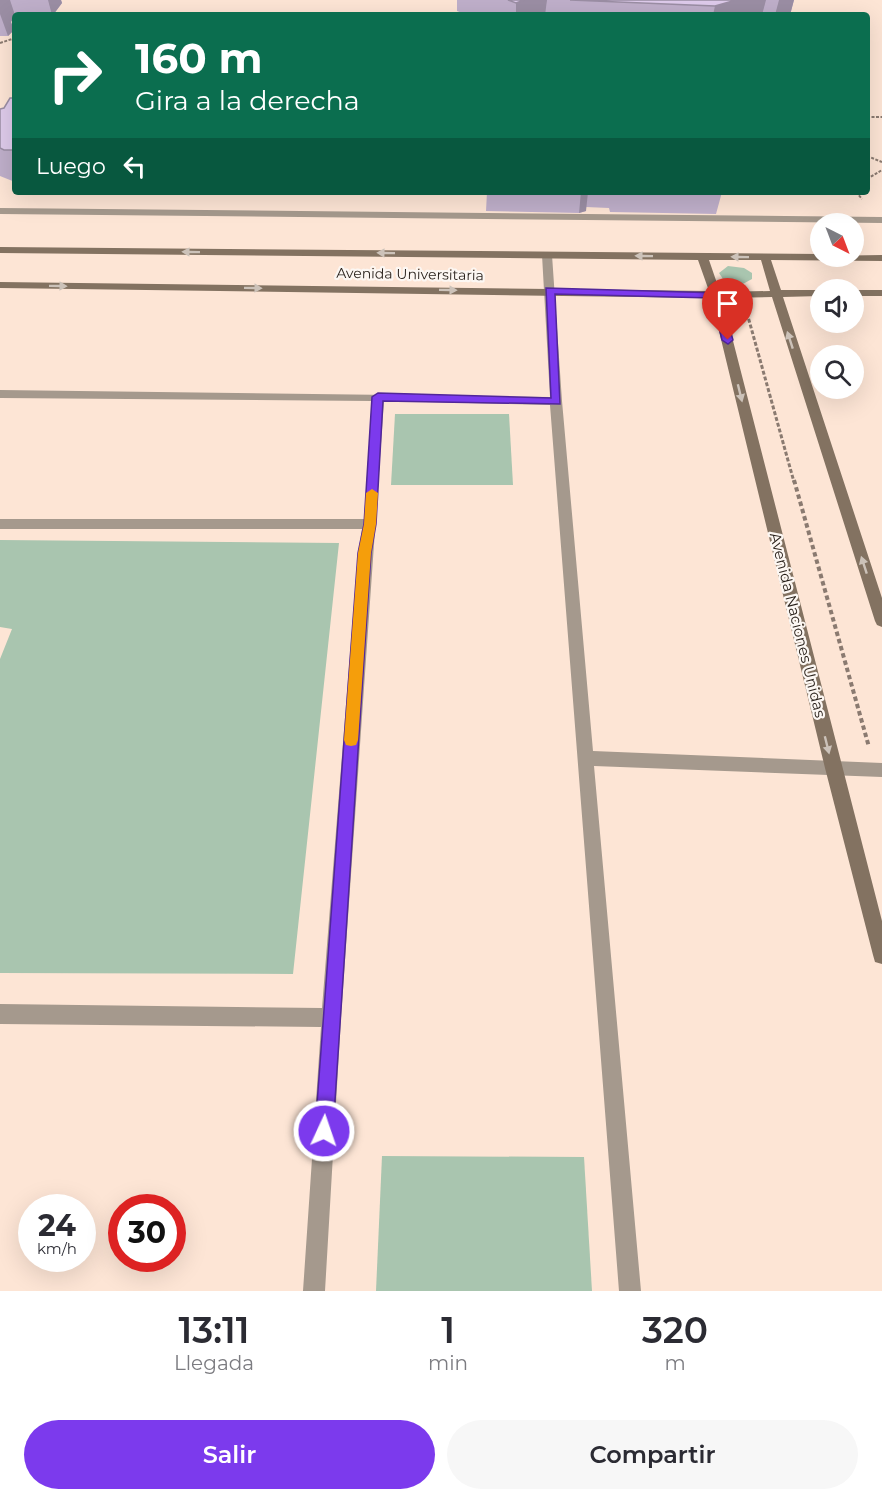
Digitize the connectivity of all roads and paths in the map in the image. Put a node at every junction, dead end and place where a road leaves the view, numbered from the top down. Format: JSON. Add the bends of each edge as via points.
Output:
{"nodes":[{"id":1,"x":0,"y":211,"type":"edge"},
{"id":2,"x":882,"y":220,"type":"edge"},
{"id":3,"x":0,"y":250,"type":"edge"},
{"id":4,"x":547,"y":255,"type":"junction"},
{"id":5,"x":702,"y":256,"type":"junction"},
{"id":6,"x":765,"y":257,"type":"junction"},
{"id":7,"x":882,"y":258,"type":"edge"},
{"id":8,"x":0,"y":285,"type":"edge"},
{"id":9,"x":549,"y":291,"type":"junction"},
{"id":10,"x":775,"y":292,"type":"junction"},
{"id":11,"x":810,"y":293,"type":"edge"},
{"id":12,"x":864,"y":293,"type":"edge"},
{"id":13,"x":882,"y":293,"type":"edge"},
{"id":14,"x":742,"y":294,"type":"junction"},
{"id":15,"x":716,"y":295,"type":"junction"},
{"id":16,"x":0,"y":394,"type":"edge"},
{"id":17,"x":378,"y":397,"type":"junction"},
{"id":18,"x":556,"y":401,"type":"junction"},
{"id":19,"x":0,"y":524,"type":"edge"},
{"id":20,"x":370,"y":524,"type":"junction"},
{"id":21,"x":882,"y":621,"type":"edge"},
{"id":22,"x":587,"y":758,"type":"junction"},
{"id":23,"x":833,"y":768,"type":"junction"},
{"id":24,"x":879,"y":770,"type":"edge"},
{"id":25,"x":882,"y":955,"type":"edge"},
{"id":26,"x":0,"y":1014,"type":"edge"},
{"id":27,"x":331,"y":1018,"type":"junction"},
{"id":28,"x":314,"y":1291,"type":"edge"},
{"id":29,"x":630,"y":1291,"type":"edge"}],
"edges":[{"from":1,"to":2,"type":"street"},
{"from":4,"to":3,"type":"main road","one_way":true},
{"from":5,"to":4,"type":"main road","one_way":true},
{"from":4,"to":9,"type":"street"},
{"from":6,"to":5,"type":"main road","one_way":true},
{"from":5,"to":15,"type":"main road","name":"Avenida Naciones Unidas"},
{"from":6,"to":7,"type":"main road"},
{"from":6,"to":10,"type":"main road"},
{"from":8,"to":9,"type":"main road","name":"Avenida Universitaria","one_way":true},
{"from":9,"to":15,"type":"main road","name":"Avenida Universitaria"},
{"from":9,"to":18,"type":"street"},
{"from":10,"to":11,"type":"main road","name":"Avenida Universitaria"},
{"from":10,"to":14,"type":"main road","name":"Avenida Universitaria"},
{"from":21,"to":10,"type":"main road","one_way":true},
{"from":12,"to":13,"type":"main road"},
{"from":14,"to":15,"type":"main road","name":"Avenida Universitaria"},
{"from":14,"to":24,"type":"path"},
{"from":15,"to":23,"type":"main road","name":"Avenida Naciones Unidas","one_way":true},
{"from":16,"to":17,"type":"street"},
{"from":17,"to":18,"type":"street"},
{"from":17,"to":20,"type":"street"},
{"from":18,"to":22,"type":"street"},
{"from":19,"to":20,"type":"street"},
{"from":20,"to":27,"type":"street","via":[[364,553]]},
{"from":22,"to":23,"type":"street"},
{"from":22,"to":29,"type":"street"},
{"from":23,"to":24,"type":"street"},
{"from":23,"to":25,"type":"main road","name":"Avenida Naciones Unidas"},
{"from":26,"to":27,"type":"street"},
{"from":27,"to":28,"type":"street"}]}
